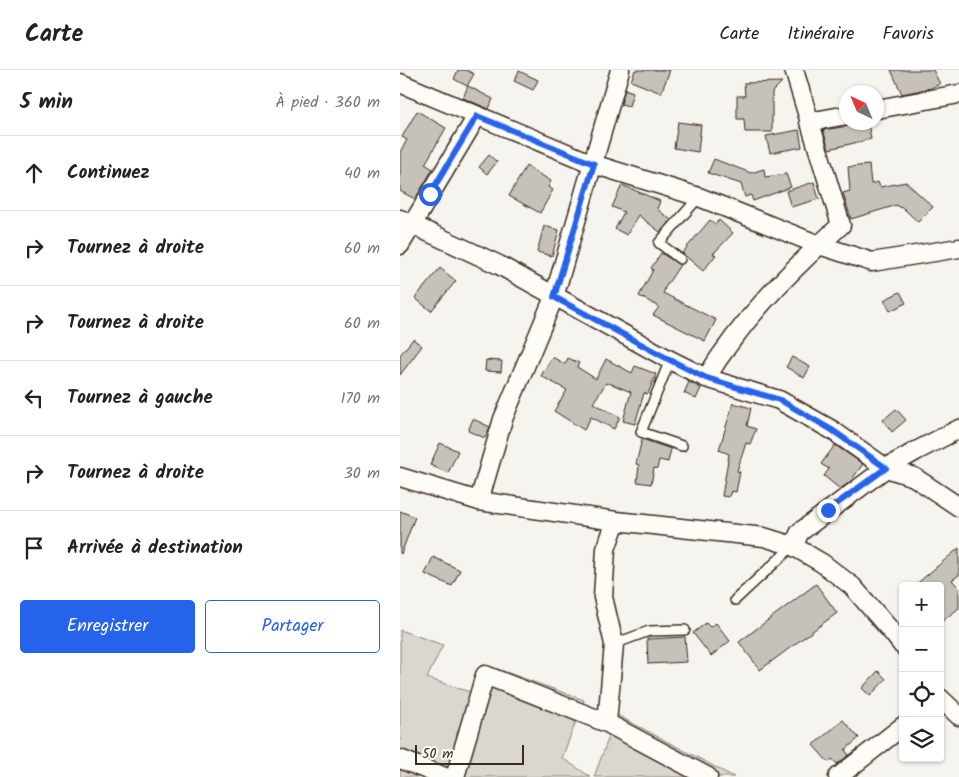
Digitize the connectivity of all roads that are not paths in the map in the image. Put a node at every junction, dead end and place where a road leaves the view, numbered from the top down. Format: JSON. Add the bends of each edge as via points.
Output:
{"nodes":[{"id":1,"x":620,"y":70,"type":"edge"},
{"id":2,"x":794,"y":70,"type":"edge"},
{"id":3,"x":400,"y":83,"type":"edge"},
{"id":4,"x":959,"y":94,"type":"edge"},
{"id":5,"x":884,"y":108,"type":"edge"},
{"id":6,"x":477,"y":116,"type":"junction"},
{"id":7,"x":839,"y":116,"type":"edge"},
{"id":8,"x":809,"y":122,"type":"junction"},
{"id":9,"x":594,"y":164,"type":"junction"},
{"id":10,"x":699,"y":197,"type":"junction"},
{"id":11,"x":406,"y":222,"type":"edge"},
{"id":12,"x":400,"y":245,"type":"edge"},
{"id":13,"x":819,"y":245,"type":"junction"},
{"id":14,"x":959,"y":248,"type":"edge"},
{"id":15,"x":680,"y":258,"type":"dead end"},
{"id":16,"x":554,"y":297,"type":"junction"},
{"id":17,"x":670,"y":360,"type":"junction"},
{"id":18,"x":706,"y":378,"type":"junction"},
{"id":19,"x":959,"y":429,"type":"edge"},
{"id":20,"x":682,"y":446,"type":"dead end"},
{"id":21,"x":886,"y":468,"type":"junction"},
{"id":22,"x":400,"y":477,"type":"edge"},
{"id":23,"x":479,"y":501,"type":"junction"},
{"id":24,"x":959,"y":507,"type":"edge"},
{"id":25,"x":616,"y":521,"type":"junction"},
{"id":26,"x":793,"y":546,"type":"junction"},
{"id":27,"x":735,"y":600,"type":"dead end"},
{"id":28,"x":685,"y":630,"type":"dead end"},
{"id":29,"x":899,"y":641,"type":"edge"},
{"id":30,"x":614,"y":644,"type":"junction"},
{"id":31,"x":944,"y":702,"type":"edge"},
{"id":32,"x":959,"y":716,"type":"edge"},
{"id":33,"x":607,"y":723,"type":"junction"},
{"id":34,"x":899,"y":729,"type":"edge"},
{"id":35,"x":400,"y":759,"type":"edge"},
{"id":36,"x":445,"y":777,"type":"edge"},
{"id":37,"x":455,"y":777,"type":"edge"},
{"id":38,"x":708,"y":777,"type":"edge"},
{"id":39,"x":838,"y":777,"type":"edge"}],
"edges":[{"from":1,"to":9,"type":"street"},
{"from":2,"to":8,"type":"street"},
{"from":3,"to":6,"type":"street"},
{"from":4,"to":5,"type":"street"},
{"from":6,"to":9,"type":"street"},
{"from":6,"to":11,"type":"street"},
{"from":7,"to":8,"type":"street"},
{"from":8,"to":13,"type":"street","via":[[842,225]]},
{"from":9,"to":10,"type":"street"},
{"from":9,"to":16,"type":"street"},
{"from":10,"to":13,"type":"street"},
{"from":10,"to":15,"type":"lane","via":[[659,243]]},
{"from":11,"to":12,"type":"street"},
{"from":11,"to":16,"type":"street","via":[[499,265]]},
{"from":13,"to":14,"type":"street","via":[[872,262]]},
{"from":13,"to":18,"type":"street","via":[[770,294],[724,348]]},
{"from":16,"to":17,"type":"street"},
{"from":16,"to":23,"type":"street","via":[[502,419]]},
{"from":17,"to":18,"type":"street"},
{"from":17,"to":20,"type":"lane","via":[[641,432]]},
{"from":18,"to":21,"type":"street","via":[[780,400],[832,430]]},
{"from":19,"to":21,"type":"street"},
{"from":21,"to":24,"type":"street","via":[[914,476]]},
{"from":21,"to":26,"type":"street","via":[[800,532]]},
{"from":22,"to":23,"type":"street"},
{"from":23,"to":25,"type":"street"},
{"from":25,"to":26,"type":"street","via":[[764,537]]},
{"from":25,"to":30,"type":"street","via":[[606,549],[603,597]]},
{"from":26,"to":27,"type":"lane"},
{"from":26,"to":29,"type":"street","via":[[852,586]]},
{"from":28,"to":30,"type":"lane","via":[[649,631]]},
{"from":30,"to":33,"type":"street"},
{"from":31,"to":32,"type":"street"},
{"from":33,"to":37,"type":"street","via":[[485,675]]},
{"from":33,"to":38,"type":"street"},
{"from":34,"to":39,"type":"street"},
{"from":35,"to":36,"type":"street"}]}
